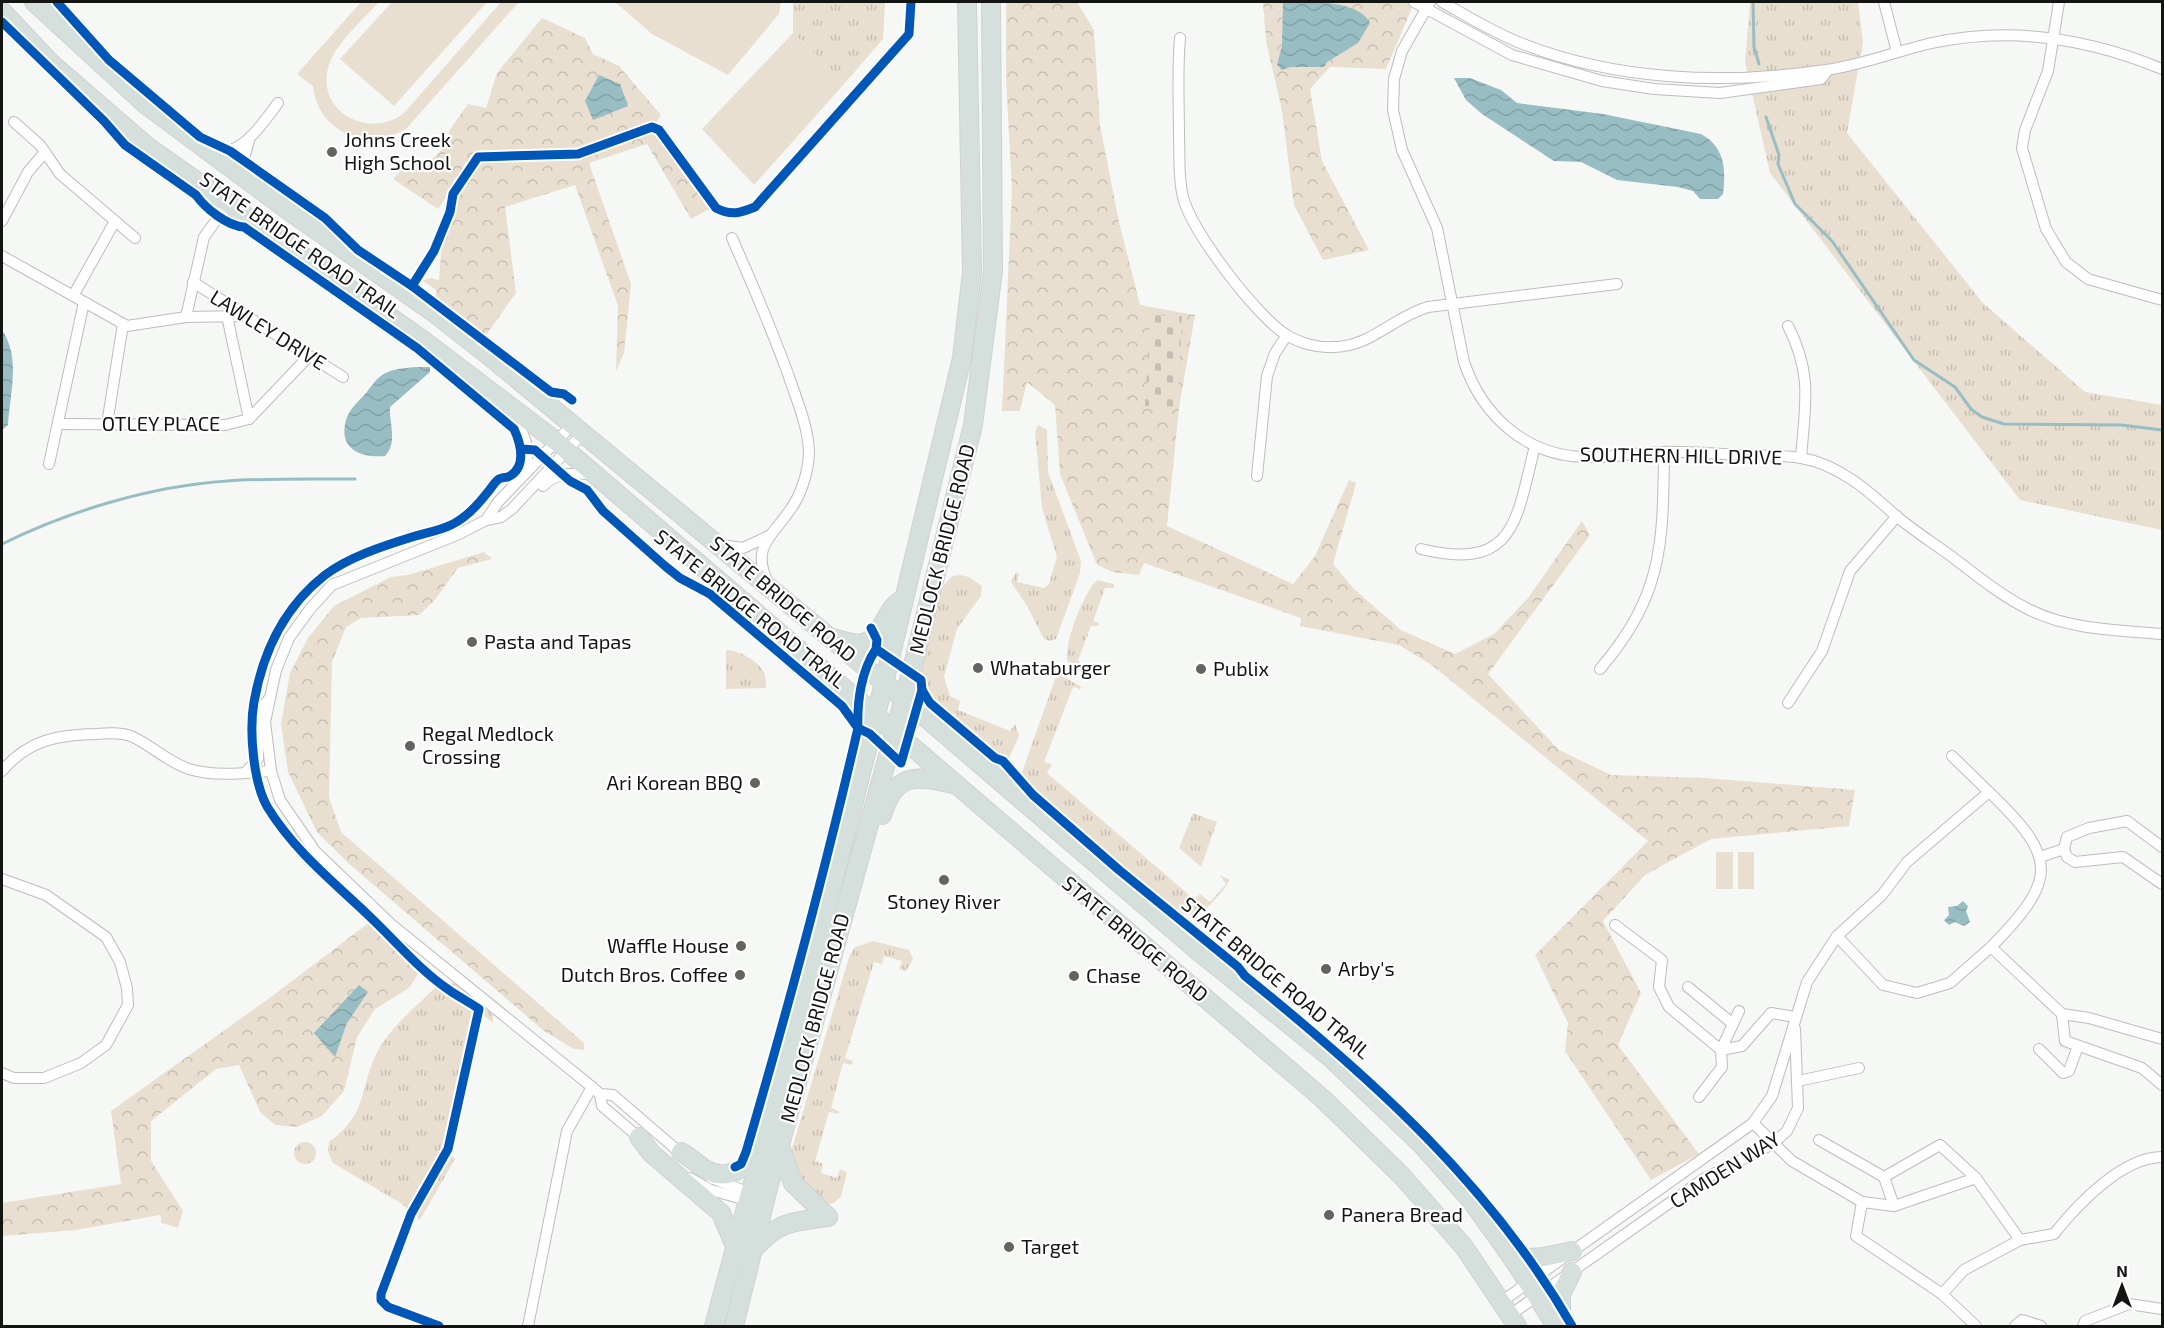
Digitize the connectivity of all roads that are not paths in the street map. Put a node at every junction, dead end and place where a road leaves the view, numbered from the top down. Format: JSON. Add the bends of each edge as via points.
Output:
{"nodes":[{"id":1,"x":34,"y":2,"type":"edge"},
{"id":2,"x":967,"y":2,"type":"edge"},
{"id":3,"x":991,"y":2,"type":"edge"},
{"id":4,"x":1414,"y":2,"type":"edge"},
{"id":5,"x":1442,"y":2,"type":"edge"},
{"id":6,"x":1884,"y":2,"type":"edge"},
{"id":7,"x":2059,"y":2,"type":"edge"},
{"id":8,"x":1428,"y":5,"type":"edge"},
{"id":9,"x":2,"y":11,"type":"edge"},
{"id":10,"x":1180,"y":38,"type":"dead end"},
{"id":11,"x":2055,"y":38,"type":"junction"},
{"id":12,"x":1897,"y":52,"type":"junction"},
{"id":13,"x":2163,"y":69,"type":"edge"},
{"id":14,"x":1828,"y":70,"type":"junction"},
{"id":15,"x":278,"y":103,"type":"dead end"},
{"id":16,"x":14,"y":122,"type":"dead end"},
{"id":17,"x":250,"y":137,"type":"junction"},
{"id":18,"x":209,"y":152,"type":"junction"},
{"id":19,"x":45,"y":153,"type":"junction"},
{"id":20,"x":248,"y":180,"type":"junction"},
{"id":21,"x":224,"y":209,"type":"junction"},
{"id":22,"x":2,"y":221,"type":"edge"},
{"id":23,"x":115,"y":221,"type":"junction"},
{"id":24,"x":135,"y":238,"type":"dead end"},
{"id":25,"x":732,"y":238,"type":"dead end"},
{"id":26,"x":2,"y":256,"type":"edge"},
{"id":27,"x":193,"y":282,"type":"junction"},
{"id":28,"x":1617,"y":284,"type":"dead end"},
{"id":29,"x":73,"y":296,"type":"junction"},
{"id":30,"x":2163,"y":300,"type":"edge"},
{"id":31,"x":84,"y":302,"type":"junction"},
{"id":32,"x":1452,"y":304,"type":"junction"},
{"id":33,"x":227,"y":316,"type":"junction"},
{"id":34,"x":246,"y":316,"type":"junction"},
{"id":35,"x":186,"y":317,"type":"junction"},
{"id":36,"x":123,"y":324,"type":"junction"},
{"id":37,"x":1788,"y":326,"type":"dead end"},
{"id":38,"x":1287,"y":335,"type":"junction"},
{"id":39,"x":309,"y":356,"type":"junction"},
{"id":40,"x":343,"y":377,"type":"dead end"},
{"id":41,"x":510,"y":408,"type":"junction"},
{"id":42,"x":249,"y":419,"type":"junction"},
{"id":43,"x":58,"y":424,"type":"junction"},
{"id":44,"x":107,"y":424,"type":"junction"},
{"id":45,"x":578,"y":428,"type":"junction"},
{"id":46,"x":1536,"y":446,"type":"junction"},
{"id":47,"x":562,"y":447,"type":"junction"},
{"id":48,"x":1664,"y":452,"type":"junction"},
{"id":49,"x":1801,"y":458,"type":"junction"},
{"id":50,"x":49,"y":464,"type":"dead end"},
{"id":51,"x":592,"y":474,"type":"junction"},
{"id":52,"x":1257,"y":476,"type":"dead end"},
{"id":53,"x":515,"y":487,"type":"junction"},
{"id":54,"x":525,"y":496,"type":"junction"},
{"id":55,"x":1897,"y":516,"type":"junction"},
{"id":56,"x":486,"y":520,"type":"junction"},
{"id":57,"x":769,"y":536,"type":"junction"},
{"id":58,"x":718,"y":544,"type":"junction"},
{"id":59,"x":1421,"y":549,"type":"dead end"},
{"id":60,"x":771,"y":588,"type":"junction"},
{"id":61,"x":904,"y":599,"type":"junction"},
{"id":62,"x":2163,"y":634,"type":"edge"},
{"id":63,"x":830,"y":638,"type":"junction"},
{"id":64,"x":1600,"y":669,"type":"dead end"},
{"id":65,"x":884,"y":683,"type":"junction"},
{"id":66,"x":271,"y":695,"type":"junction"},
{"id":67,"x":904,"y":699,"type":"junction"},
{"id":68,"x":1788,"y":703,"type":"dead end"},
{"id":69,"x":875,"y":716,"type":"junction"},
{"id":70,"x":894,"y":732,"type":"junction"},
{"id":71,"x":1952,"y":756,"type":"dead end"},
{"id":72,"x":2,"y":771,"type":"edge"},
{"id":73,"x":271,"y":771,"type":"junction"},
{"id":74,"x":246,"y":772,"type":"junction"},
{"id":75,"x":954,"y":784,"type":"junction"},
{"id":76,"x":1989,"y":792,"type":"junction"},
{"id":77,"x":862,"y":846,"type":"junction"},
{"id":78,"x":2163,"y":847,"type":"edge"},
{"id":79,"x":2064,"y":849,"type":"junction"},
{"id":80,"x":2040,"y":857,"type":"junction"},
{"id":81,"x":2,"y":879,"type":"edge"},
{"id":82,"x":2163,"y":884,"type":"edge"},
{"id":83,"x":1615,"y":925,"type":"dead end"},
{"id":84,"x":1837,"y":936,"type":"junction"},
{"id":85,"x":1992,"y":947,"type":"junction"},
{"id":86,"x":1688,"y":987,"type":"dead end"},
{"id":87,"x":1739,"y":1011,"type":"dead end"},
{"id":88,"x":2062,"y":1014,"type":"junction"},
{"id":89,"x":1795,"y":1017,"type":"junction"},
{"id":90,"x":1733,"y":1024,"type":"junction"},
{"id":91,"x":2163,"y":1039,"type":"edge"},
{"id":92,"x":2078,"y":1046,"type":"junction"},
{"id":93,"x":2039,"y":1049,"type":"dead end"},
{"id":94,"x":1721,"y":1050,"type":"junction"},
{"id":95,"x":1859,"y":1068,"type":"dead end"},
{"id":96,"x":2,"y":1073,"type":"edge"},
{"id":97,"x":1798,"y":1081,"type":"junction"},
{"id":98,"x":2163,"y":1086,"type":"edge"},
{"id":99,"x":596,"y":1090,"type":"junction"},
{"id":100,"x":1699,"y":1097,"type":"dead end"},
{"id":101,"x":1753,"y":1123,"type":"junction"},
{"id":102,"x":639,"y":1137,"type":"junction"},
{"id":103,"x":1820,"y":1140,"type":"dead end"},
{"id":104,"x":1774,"y":1142,"type":"junction"},
{"id":105,"x":762,"y":1146,"type":"junction"},
{"id":106,"x":780,"y":1146,"type":"junction"},
{"id":107,"x":681,"y":1152,"type":"junction"},
{"id":108,"x":2163,"y":1157,"type":"edge"},
{"id":109,"x":1884,"y":1177,"type":"junction"},
{"id":110,"x":1976,"y":1178,"type":"junction"},
{"id":111,"x":756,"y":1199,"type":"junction"},
{"id":112,"x":1862,"y":1202,"type":"junction"},
{"id":113,"x":1894,"y":1206,"type":"junction"},
{"id":114,"x":2020,"y":1240,"type":"junction"},
{"id":115,"x":744,"y":1248,"type":"junction"},
{"id":116,"x":1572,"y":1251,"type":"junction"},
{"id":117,"x":1513,"y":1259,"type":"junction"},
{"id":118,"x":1572,"y":1272,"type":"junction"},
{"id":119,"x":1533,"y":1290,"type":"junction"},
{"id":120,"x":1942,"y":1294,"type":"junction"},
{"id":121,"x":2163,"y":1309,"type":"edge"},
{"id":122,"x":1509,"y":1314,"type":"edge"},
{"id":123,"x":528,"y":1326,"type":"edge"},
{"id":124,"x":714,"y":1326,"type":"edge"},
{"id":125,"x":734,"y":1326,"type":"edge"},
{"id":126,"x":1556,"y":1326,"type":"edge"},
{"id":127,"x":1561,"y":1326,"type":"edge"},
{"id":128,"x":1976,"y":1326,"type":"edge"},
{"id":129,"x":2015,"y":1326,"type":"edge"},
{"id":130,"x":2042,"y":1326,"type":"edge"},
{"id":131,"x":2083,"y":1326,"type":"edge"}],
"edges":[{"from":1,"to":18,"type":"highway","name":"STATE BRIDGE ROAD","via":[[145,104]]},
{"from":2,"to":61,"type":"highway","name":"MEDLOCK BRIDGE ROAD","via":[[972,272],[962,358]]},
{"from":3,"to":67,"type":"highway","name":"MEDLOCK BRIDGE ROAD","via":[[993,271],[988,318],[973,425]]},
{"from":4,"to":8,"type":"street"},
{"from":5,"to":14,"type":"street","via":[[1518,42],[1569,60],[1618,70],[1721,78]]},
{"from":6,"to":12,"type":"street"},
{"from":7,"to":11,"type":"street"},
{"from":8,"to":14,"type":"street","via":[[1512,55],[1577,76],[1654,89],[1720,93],[1821,79]]},
{"from":8,"to":32,"type":"street","name":"SOUTHERN HILL DRIVE","via":[[1402,51],[1394,80],[1393,110],[1402,150],[1437,228]]},
{"from":9,"to":21,"type":"highway","name":"STATE BRIDGE ROAD","via":[[51,63]]},
{"from":10,"to":38,"type":"street","via":[[1180,178],[1187,211],[1200,237],[1262,314]]},
{"from":11,"to":12,"type":"street","via":[[1973,37]]},
{"from":11,"to":13,"type":"street","via":[[2093,45]]},
{"from":11,"to":30,"type":"street","via":[[2049,71],[2025,130],[2022,148],[2046,229],[2066,262],[2088,279]]},
{"from":12,"to":14,"type":"street"},
{"from":15,"to":17,"type":"street"},
{"from":16,"to":19,"type":"street"},
{"from":17,"to":18,"type":"street","via":[[228,152]]},
{"from":17,"to":20,"type":"street","via":[[244,158]]},
{"from":18,"to":20,"type":"highway","name":"STATE BRIDGE ROAD"},
{"from":19,"to":22,"type":"street","via":[[28,172]]},
{"from":19,"to":23,"type":"street","via":[[60,174]]},
{"from":20,"to":45,"type":"highway","name":"STATE BRIDGE ROAD","via":[[433,312]]},
{"from":21,"to":27,"type":"street","via":[[204,237]]},
{"from":21,"to":41,"type":"highway","name":"STATE BRIDGE ROAD","via":[[424,341]]},
{"from":23,"to":24,"type":"street"},
{"from":23,"to":29,"type":"street"},
{"from":25,"to":57,"type":"street","via":[[765,311],[800,407],[809,454],[802,488]]},
{"from":26,"to":29,"type":"street"},
{"from":27,"to":34,"type":"street","name":"LAWLEY DRIVE"},
{"from":27,"to":35,"type":"street"},
{"from":28,"to":32,"type":"street"},
{"from":29,"to":31,"type":"street"},
{"from":31,"to":36,"type":"street"},
{"from":31,"to":43,"type":"street"},
{"from":32,"to":38,"type":"street","via":[[1413,311],[1375,336],[1348,346],[1317,346]]},
{"from":32,"to":46,"type":"street","name":"SOUTHERN HILL DRIVE","via":[[1464,362],[1477,393],[1503,424]]},
{"from":33,"to":34,"type":"street"},
{"from":33,"to":35,"type":"street"},
{"from":33,"to":42,"type":"street"},
{"from":34,"to":39,"type":"street","name":"LAWLEY DRIVE"},
{"from":35,"to":36,"type":"street"},
{"from":36,"to":44,"type":"street"},
{"from":37,"to":49,"type":"street","via":[[1801,350],[1805,369]]},
{"from":38,"to":52,"type":"street","via":[[1267,376]]},
{"from":39,"to":40,"type":"street","name":"LAWLEY DRIVE"},
{"from":39,"to":42,"type":"street","name":"OTLEY PLACE"},
{"from":41,"to":47,"type":"highway","name":"STATE BRIDGE ROAD"},
{"from":41,"to":53,"type":"street","via":[[529,451],[526,468]]},
{"from":42,"to":44,"type":"street","name":"OTLEY PLACE","via":[[225,425]]},
{"from":43,"to":44,"type":"street","name":"OTLEY PLACE"},
{"from":43,"to":50,"type":"street"},
{"from":45,"to":47,"type":"street"},
{"from":45,"to":58,"type":"highway","name":"STATE BRIDGE ROAD"},
{"from":46,"to":48,"type":"street","name":"SOUTHERN HILL DRIVE","via":[[1583,457]]},
{"from":46,"to":59,"type":"street","via":[[1517,516],[1500,541],[1465,556]]},
{"from":47,"to":51,"type":"highway","name":"STATE BRIDGE ROAD"},
{"from":47,"to":53,"type":"street"},
{"from":47,"to":54,"type":"street"},
{"from":48,"to":49,"type":"street","name":"SOUTHERN HILL DRIVE"},
{"from":48,"to":64,"type":"street","via":[[1664,528],[1656,574],[1635,623]]},
{"from":49,"to":55,"type":"street","name":"SOUTHERN HILL DRIVE","via":[[1828,466],[1876,496]]},
{"from":51,"to":54,"type":"street","via":[[563,473],[553,477],[535,495]]},
{"from":51,"to":69,"type":"highway","name":"STATE BRIDGE ROAD"},
{"from":53,"to":56,"type":"street"},
{"from":54,"to":56,"type":"street","via":[[501,517]]},
{"from":55,"to":62,"type":"street","name":"SOUTHERN HILL DRIVE","via":[[1984,581],[2036,613],[2087,627]]},
{"from":55,"to":68,"type":"street","via":[[1850,571],[1821,651]]},
{"from":56,"to":66,"type":"street","via":[[332,585],[289,638]]},
{"from":57,"to":58,"type":"street","via":[[743,548]]},
{"from":57,"to":60,"type":"street","via":[[760,562]]},
{"from":58,"to":60,"type":"highway","name":"STATE BRIDGE ROAD"},
{"from":60,"to":63,"type":"highway","name":"STATE BRIDGE ROAD"},
{"from":61,"to":63,"type":"highway","via":[[891,606],[882,629],[867,640],[852,643]]},
{"from":61,"to":65,"type":"highway","name":"MEDLOCK BRIDGE ROAD"},
{"from":63,"to":65,"type":"highway","name":"STATE BRIDGE ROAD"},
{"from":65,"to":67,"type":"highway","name":"STATE BRIDGE ROAD"},
{"from":65,"to":69,"type":"highway","name":"MEDLOCK BRIDGE ROAD"},
{"from":66,"to":73,"type":"street","via":[[266,722]]},
{"from":66,"to":74,"type":"street","via":[[258,713],[258,759]]},
{"from":67,"to":70,"type":"highway","name":"MEDLOCK BRIDGE ROAD"},
{"from":67,"to":117,"type":"highway","name":"STATE BRIDGE ROAD","via":[[1189,943],[1332,1059],[1421,1144],[1470,1199]]},
{"from":69,"to":70,"type":"highway","name":"STATE BRIDGE ROAD"},
{"from":69,"to":105,"type":"highway","name":"MEDLOCK BRIDGE ROAD"},
{"from":70,"to":75,"type":"highway","name":"STATE BRIDGE ROAD"},
{"from":70,"to":77,"type":"highway","name":"MEDLOCK BRIDGE ROAD"},
{"from":71,"to":76,"type":"street"},
{"from":72,"to":74,"type":"street","via":[[37,742],[52,737],[102,734],[133,737],[190,769],[219,774]]},
{"from":73,"to":74,"type":"street"},
{"from":73,"to":99,"type":"street","via":[[280,800],[295,825],[331,867],[392,925]]},
{"from":75,"to":77,"type":"highway","via":[[923,777],[900,783],[889,794],[877,830]]},
{"from":75,"to":122,"type":"highway","name":"STATE BRIDGE ROAD","via":[[1323,1099],[1402,1176],[1464,1247]]},
{"from":76,"to":80,"type":"street","via":[[2022,824]]},
{"from":76,"to":84,"type":"street","via":[[1907,862],[1882,895]]},
{"from":77,"to":106,"type":"highway","name":"MEDLOCK BRIDGE ROAD"},
{"from":78,"to":79,"type":"street","via":[[2127,821],[2089,828],[2067,837]]},
{"from":79,"to":80,"type":"street"},
{"from":79,"to":82,"type":"street","via":[[2075,862],[2123,856]]},
{"from":80,"to":85,"type":"street","via":[[2035,894],[2023,915]]},
{"from":81,"to":96,"type":"street","via":[[46,895],[106,937],[120,962],[128,1005],[106,1045],[81,1063],[44,1078],[14,1078]]},
{"from":83,"to":94,"type":"street","via":[[1662,960],[1659,987],[1669,1007]]},
{"from":84,"to":85,"type":"street","via":[[1883,985],[1917,993],[1950,983]]},
{"from":84,"to":89,"type":"street","via":[[1807,982]]},
{"from":85,"to":88,"type":"street"},
{"from":86,"to":90,"type":"street"},
{"from":87,"to":90,"type":"street"},
{"from":88,"to":91,"type":"street"},
{"from":88,"to":92,"type":"street","via":[[2065,1041]]},
{"from":89,"to":94,"type":"street","via":[[1771,1013],[1742,1046]]},
{"from":89,"to":97,"type":"street","name":"CAMDEN WAY"},
{"from":89,"to":101,"type":"street","name":"CAMDEN WAY","via":[[1772,1096]]},
{"from":90,"to":94,"type":"street"},
{"from":92,"to":93,"type":"street","via":[[2068,1071],[2063,1073]]},
{"from":92,"to":98,"type":"street","via":[[2142,1068]]},
{"from":94,"to":100,"type":"street","via":[[1722,1067]]},
{"from":95,"to":97,"type":"street"},
{"from":97,"to":104,"type":"street","name":"CAMDEN WAY","via":[[1798,1108],[1787,1131]]},
{"from":99,"to":102,"type":"street","via":[[602,1106]]},
{"from":99,"to":107,"type":"street","via":[[614,1095]]},
{"from":99,"to":123,"type":"street","via":[[567,1131]]},
{"from":101,"to":104,"type":"street"},
{"from":101,"to":116,"type":"street","name":"CAMDEN WAY"},
{"from":102,"to":111,"type":"street","via":[[711,1190]]},
{"from":102,"to":115,"type":"highway","via":[[651,1153],[721,1213]]},
{"from":103,"to":109,"type":"street"},
{"from":104,"to":112,"type":"street","via":[[1792,1161]]},
{"from":104,"to":118,"type":"street","name":"CAMDEN WAY","via":[[1705,1178]]},
{"from":105,"to":107,"type":"highway","via":[[742,1169],[723,1174],[710,1172]]},
{"from":105,"to":111,"type":"highway","name":"MEDLOCK BRIDGE ROAD"},
{"from":106,"to":111,"type":"highway","name":"MEDLOCK BRIDGE ROAD"},
{"from":106,"to":115,"type":"highway","via":[[793,1183],[828,1217],[787,1223]]},
{"from":107,"to":111,"type":"street","via":[[705,1174]]},
{"from":108,"to":114,"type":"street","via":[[2153,1157],[2109,1178],[2078,1203],[2054,1234]]},
{"from":109,"to":110,"type":"street","via":[[1940,1145]]},
{"from":109,"to":113,"type":"street"},
{"from":110,"to":113,"type":"street"},
{"from":110,"to":114,"type":"street"},
{"from":111,"to":115,"type":"highway","name":"MEDLOCK BRIDGE ROAD"},
{"from":112,"to":113,"type":"street"},
{"from":112,"to":120,"type":"street","via":[[1856,1236]]},
{"from":114,"to":120,"type":"street","via":[[1964,1270]]},
{"from":115,"to":124,"type":"highway","name":"MEDLOCK BRIDGE ROAD"},
{"from":115,"to":125,"type":"highway","name":"MEDLOCK BRIDGE ROAD"},
{"from":116,"to":117,"type":"highway"},
{"from":116,"to":119,"type":"street","name":"CAMDEN WAY"},
{"from":117,"to":119,"type":"highway","name":"STATE BRIDGE ROAD"},
{"from":118,"to":119,"type":"street","name":"CAMDEN WAY"},
{"from":118,"to":127,"type":"highway","via":[[1561,1294]]},
{"from":119,"to":122,"type":"street"},
{"from":119,"to":126,"type":"highway","name":"STATE BRIDGE ROAD"},
{"from":120,"to":128,"type":"street"},
{"from":121,"to":131,"type":"street","via":[[2129,1304],[2085,1321]]},
{"from":129,"to":130,"type":"street","via":[[2022,1320]]}]}
